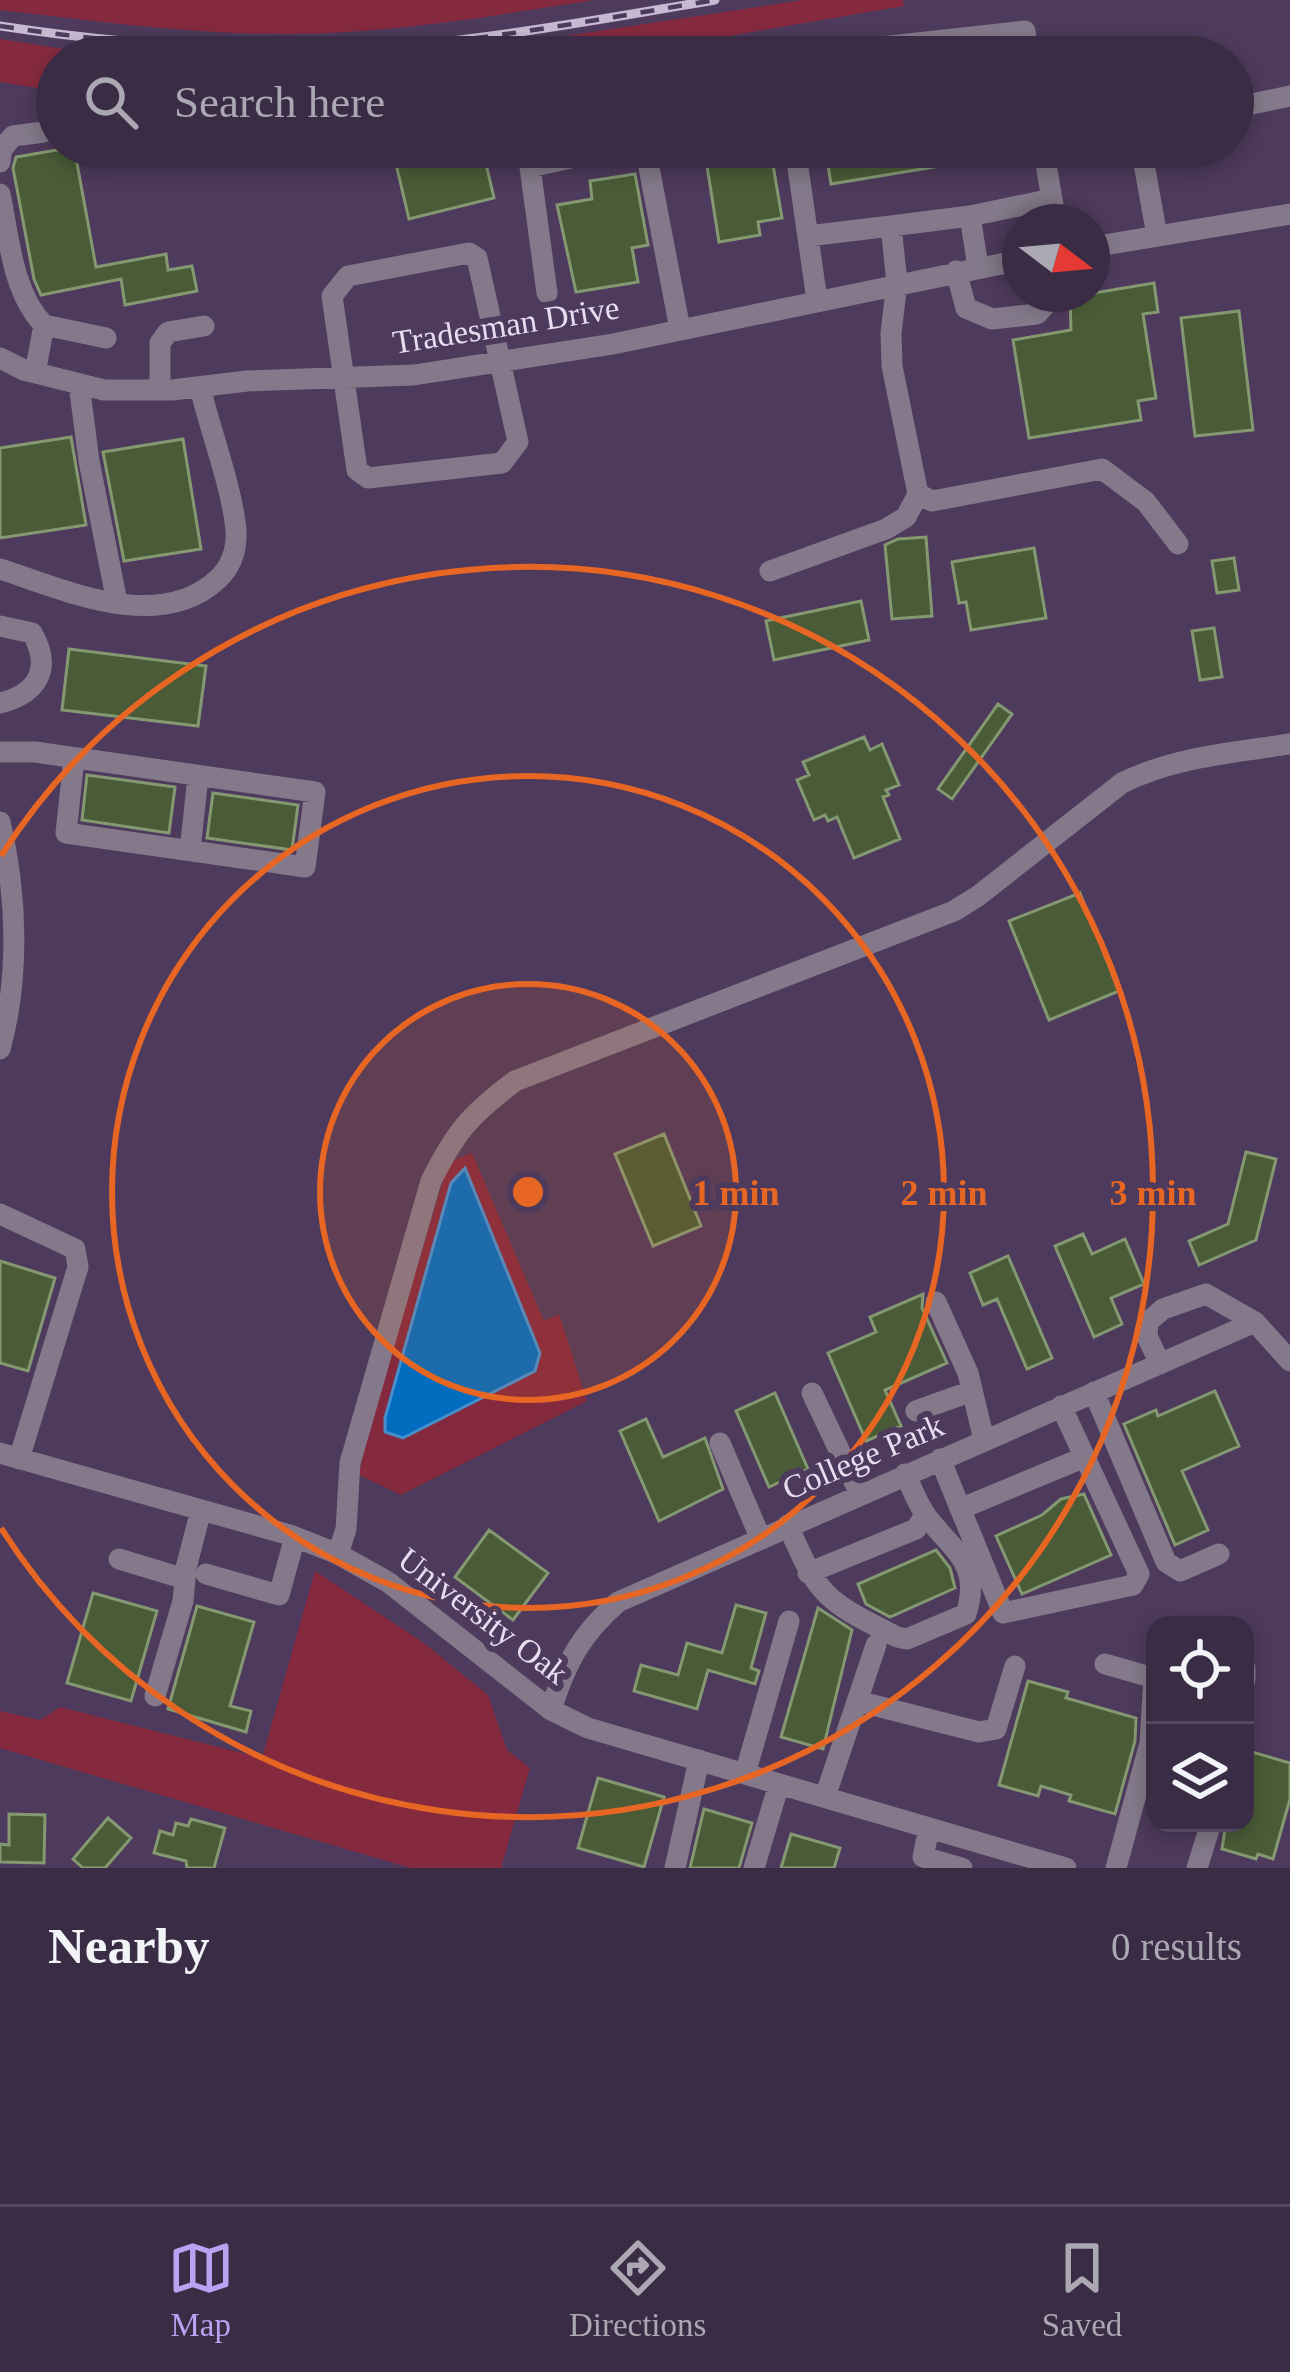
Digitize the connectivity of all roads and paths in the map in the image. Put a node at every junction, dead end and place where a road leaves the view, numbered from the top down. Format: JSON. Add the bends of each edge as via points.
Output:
{"nodes":[{"id":1,"x":987,"y":36,"type":"edge"},
{"id":2,"x":1026,"y":36,"type":"edge"},
{"id":3,"x":1290,"y":96,"type":"edge"},
{"id":4,"x":1254,"y":104,"type":"edge"},
{"id":5,"x":36,"y":133,"type":"edge"},
{"id":6,"x":0,"y":162,"type":"edge"},
{"id":7,"x":530,"y":168,"type":"edge"},
{"id":8,"x":649,"y":168,"type":"edge"},
{"id":9,"x":797,"y":168,"type":"edge"},
{"id":10,"x":1047,"y":168,"type":"edge"},
{"id":11,"x":1145,"y":168,"type":"edge"},
{"id":12,"x":0,"y":194,"type":"edge"},
{"id":13,"x":1053,"y":204,"type":"edge"},
{"id":14,"x":1002,"y":214,"type":"edge"},
{"id":15,"x":1290,"y":214,"type":"edge"},
{"id":16,"x":970,"y":216,"type":"junction"},
{"id":17,"x":891,"y":226,"type":"junction"},
{"id":18,"x":808,"y":236,"type":"junction"},
{"id":19,"x":1157,"y":236,"type":"junction"},
{"id":20,"x":1110,"y":245,"type":"edge"},
{"id":21,"x":1002,"y":263,"type":"edge"},
{"id":22,"x":967,"y":269,"type":"junction"},
{"id":23,"x":897,"y":283,"type":"junction"},
{"id":24,"x":547,"y":293,"type":"dead end"},
{"id":25,"x":817,"y":300,"type":"junction"},
{"id":26,"x":1039,"y":312,"type":"edge"},
{"id":27,"x":44,"y":326,"type":"junction"},
{"id":28,"x":204,"y":326,"type":"dead end"},
{"id":29,"x":680,"y":329,"type":"junction"},
{"id":30,"x":106,"y":338,"type":"dead end"},
{"id":31,"x":0,"y":358,"type":"edge"},
{"id":32,"x":502,"y":361,"type":"junction"},
{"id":33,"x":35,"y":373,"type":"junction"},
{"id":34,"x":345,"y":378,"type":"junction"},
{"id":35,"x":79,"y":384,"type":"junction"},
{"id":36,"x":200,"y":387,"type":"junction"},
{"id":37,"x":160,"y":390,"type":"junction"},
{"id":38,"x":918,"y":494,"type":"junction"},
{"id":39,"x":1178,"y":544,"type":"dead end"},
{"id":40,"x":0,"y":569,"type":"edge"},
{"id":41,"x":770,"y":571,"type":"dead end"},
{"id":42,"x":117,"y":602,"type":"junction"},
{"id":43,"x":0,"y":626,"type":"edge"},
{"id":44,"x":0,"y":703,"type":"edge"},
{"id":45,"x":1290,"y":744,"type":"edge"},
{"id":46,"x":0,"y":752,"type":"edge"},
{"id":47,"x":74,"y":759,"type":"junction"},
{"id":48,"x":198,"y":776,"type":"junction"},
{"id":49,"x":0,"y":822,"type":"edge"},
{"id":50,"x":190,"y":851,"type":"junction"},
{"id":51,"x":0,"y":1049,"type":"edge"},
{"id":52,"x":0,"y":1214,"type":"edge"},
{"id":53,"x":936,"y":1302,"type":"dead end"},
{"id":54,"x":1255,"y":1322,"type":"junction"},
{"id":55,"x":1290,"y":1360,"type":"edge"},
{"id":56,"x":1160,"y":1364,"type":"junction"},
{"id":57,"x":972,"y":1390,"type":"junction"},
{"id":58,"x":1094,"y":1392,"type":"junction"},
{"id":59,"x":812,"y":1393,"type":"dead end"},
{"id":60,"x":1061,"y":1406,"type":"junction"},
{"id":61,"x":916,"y":1411,"type":"dead end"},
{"id":62,"x":984,"y":1440,"type":"junction"},
{"id":63,"x":720,"y":1443,"type":"dead end"},
{"id":64,"x":10,"y":1456,"type":"edge"},
{"id":65,"x":1085,"y":1457,"type":"junction"},
{"id":66,"x":940,"y":1459,"type":"junction"},
{"id":67,"x":905,"y":1474,"type":"junction"},
{"id":68,"x":860,"y":1494,"type":"junction"},
{"id":69,"x":960,"y":1509,"type":"junction"},
{"id":70,"x":201,"y":1510,"type":"junction"},
{"id":71,"x":926,"y":1515,"type":"junction"},
{"id":72,"x":788,"y":1525,"type":"junction"},
{"id":73,"x":296,"y":1537,"type":"junction"},
{"id":74,"x":760,"y":1538,"type":"junction"},
{"id":75,"x":338,"y":1554,"type":"junction"},
{"id":76,"x":1219,"y":1554,"type":"dead end"},
{"id":77,"x":119,"y":1559,"type":"dead end"},
{"id":78,"x":808,"y":1573,"type":"junction"},
{"id":79,"x":195,"y":1577,"type":"junction"},
{"id":80,"x":789,"y":1621,"type":"dead end"},
{"id":81,"x":876,"y":1645,"type":"dead end"},
{"id":82,"x":1106,"y":1664,"type":"dead end"},
{"id":83,"x":1016,"y":1666,"type":"dead end"},
{"id":84,"x":155,"y":1696,"type":"dead end"},
{"id":85,"x":857,"y":1701,"type":"junction"},
{"id":86,"x":551,"y":1710,"type":"junction"},
{"id":87,"x":1152,"y":1724,"type":"edge"},
{"id":88,"x":699,"y":1760,"type":"junction"},
{"id":89,"x":1146,"y":1760,"type":"edge"},
{"id":90,"x":745,"y":1774,"type":"junction"},
{"id":91,"x":779,"y":1784,"type":"junction"},
{"id":92,"x":824,"y":1797,"type":"junction"},
{"id":93,"x":929,"y":1828,"type":"junction"},
{"id":94,"x":1207,"y":1832,"type":"edge"},
{"id":95,"x":1027,"y":1862,"type":"edge"},
{"id":96,"x":675,"y":1868,"type":"edge"},
{"id":97,"x":754,"y":1868,"type":"edge"},
{"id":98,"x":962,"y":1868,"type":"edge"},
{"id":99,"x":1066,"y":1868,"type":"edge"},
{"id":100,"x":1116,"y":1868,"type":"edge"},
{"id":101,"x":1197,"y":1868,"type":"edge"}],
"edges":[{"from":1,"to":2,"type":"street"},
{"from":3,"to":4,"type":"street"},
{"from":5,"to":6,"type":"street","via":[[13,136]]},
{"from":7,"to":24,"type":"street"},
{"from":8,"to":29,"type":"street"},
{"from":9,"to":18,"type":"street"},
{"from":10,"to":13,"type":"street"},
{"from":11,"to":19,"type":"street"},
{"from":12,"to":27,"type":"street","via":[[13,261]]},
{"from":14,"to":16,"type":"street"},
{"from":15,"to":19,"type":"street"},
{"from":16,"to":17,"type":"street"},
{"from":16,"to":22,"type":"street"},
{"from":17,"to":18,"type":"street"},
{"from":17,"to":23,"type":"street"},
{"from":18,"to":25,"type":"street"},
{"from":19,"to":20,"type":"street"},
{"from":21,"to":22,"type":"street","name":"Tradesman Drive"},
{"from":22,"to":23,"type":"street","name":"Tradesman Drive"},
{"from":22,"to":26,"type":"street","via":[[966,308],[992,319]]},
{"from":23,"to":25,"type":"street","name":"Tradesman Drive"},
{"from":23,"to":38,"type":"street","via":[[892,366]]},
{"from":25,"to":29,"type":"street","name":"Tradesman Drive"},
{"from":27,"to":30,"type":"street"},
{"from":27,"to":33,"type":"street"},
{"from":28,"to":37,"type":"street","via":[[168,332],[160,343]]},
{"from":29,"to":32,"type":"street","name":"Tradesman Drive"},
{"from":31,"to":33,"type":"street","name":"Tradesman Drive"},
{"from":32,"to":34,"type":"street","name":"Tradesman Drive"},
{"from":32,"to":34,"type":"street","via":[[477,258],[469,254],[348,277],[332,296]]},
{"from":32,"to":34,"type":"street","via":[[518,442],[502,463],[368,478],[357,470]]},
{"from":33,"to":35,"type":"street","name":"Tradesman Drive"},
{"from":34,"to":36,"type":"street","name":"Tradesman Drive"},
{"from":35,"to":37,"type":"street","name":"Tradesman Drive"},
{"from":35,"to":42,"type":"street"},
{"from":36,"to":37,"type":"street","name":"Tradesman Drive"},
{"from":36,"to":42,"type":"street","via":[[236,532],[231,566],[207,590],[179,602]]},
{"from":38,"to":39,"type":"street","via":[[932,501],[1102,469],[1146,502]]},
{"from":38,"to":41,"type":"street","via":[[906,517],[886,529]]},
{"from":40,"to":42,"type":"street"},
{"from":43,"to":44,"type":"street","via":[[32,633],[41,663],[22,697]]},
{"from":45,"to":75,"type":"street","via":[[1148,770],[954,910],[514,1082],[472,1113],[431,1180],[350,1463]]},
{"from":46,"to":47,"type":"street"},
{"from":47,"to":48,"type":"street"},
{"from":47,"to":50,"type":"street","via":[[66,833]]},
{"from":48,"to":50,"type":"street"},
{"from":48,"to":50,"type":"street","via":[[315,791],[305,867]]},
{"from":49,"to":51,"type":"street","via":[[13,875]]},
{"from":52,"to":64,"type":"street","via":[[75,1249],[78,1267]]},
{"from":53,"to":57,"type":"street"},
{"from":54,"to":55,"type":"street"},
{"from":54,"to":56,"type":"street","name":"College Park"},
{"from":54,"to":56,"type":"street","via":[[1206,1294],[1178,1303],[1148,1322]]},
{"from":56,"to":58,"type":"street","name":"College Park"},
{"from":57,"to":61,"type":"street"},
{"from":57,"to":62,"type":"street"},
{"from":58,"to":60,"type":"street","name":"College Park"},
{"from":58,"to":76,"type":"street","via":[[1166,1562],[1180,1570]]},
{"from":59,"to":68,"type":"street"},
{"from":60,"to":62,"type":"street","name":"College Park"},
{"from":60,"to":65,"type":"street"},
{"from":62,"to":66,"type":"street","name":"College Park"},
{"from":63,"to":74,"type":"street"},
{"from":64,"to":70,"type":"street","name":"University Oak"},
{"from":65,"to":69,"type":"street"},
{"from":65,"to":69,"type":"street","via":[[1139,1574],[1133,1585],[1003,1613]]},
{"from":66,"to":67,"type":"street","name":"College Park"},
{"from":66,"to":69,"type":"street"},
{"from":67,"to":68,"type":"street","name":"College Park"},
{"from":67,"to":71,"type":"street"},
{"from":68,"to":72,"type":"street","name":"College Park"},
{"from":70,"to":73,"type":"street","name":"University Oak"},
{"from":70,"to":79,"type":"street"},
{"from":71,"to":78,"type":"street","via":[[916,1529]]},
{"from":71,"to":78,"type":"street","via":[[959,1549],[974,1589],[966,1614],[897,1637],[832,1604]]},
{"from":72,"to":74,"type":"street","name":"College Park"},
{"from":72,"to":78,"type":"street"},
{"from":73,"to":75,"type":"street","name":"University Oak"},
{"from":73,"to":79,"type":"street","via":[[279,1595]]},
{"from":74,"to":86,"type":"street","name":"College Park","via":[[618,1602],[581,1637]]},
{"from":75,"to":86,"type":"street","name":"University Oak","via":[[388,1582]]},
{"from":77,"to":79,"type":"street"},
{"from":79,"to":84,"type":"street"},
{"from":80,"to":90,"type":"street"},
{"from":81,"to":85,"type":"street"},
{"from":82,"to":87,"type":"street","via":[[1154,1678]]},
{"from":83,"to":85,"type":"street","via":[[996,1729],[979,1732]]},
{"from":85,"to":92,"type":"street"},
{"from":86,"to":88,"type":"street","name":"University Oak"},
{"from":88,"to":90,"type":"street","name":"University Oak"},
{"from":88,"to":96,"type":"street"},
{"from":89,"to":100,"type":"street"},
{"from":90,"to":91,"type":"street","name":"University Oak"},
{"from":91,"to":92,"type":"street","name":"University Oak"},
{"from":91,"to":97,"type":"street"},
{"from":92,"to":93,"type":"street","name":"University Oak"},
{"from":93,"to":95,"type":"street","name":"University Oak"},
{"from":93,"to":98,"type":"street","via":[[923,1857]]},
{"from":94,"to":101,"type":"street"},
{"from":95,"to":99,"type":"street","name":"University Oak"}]}
